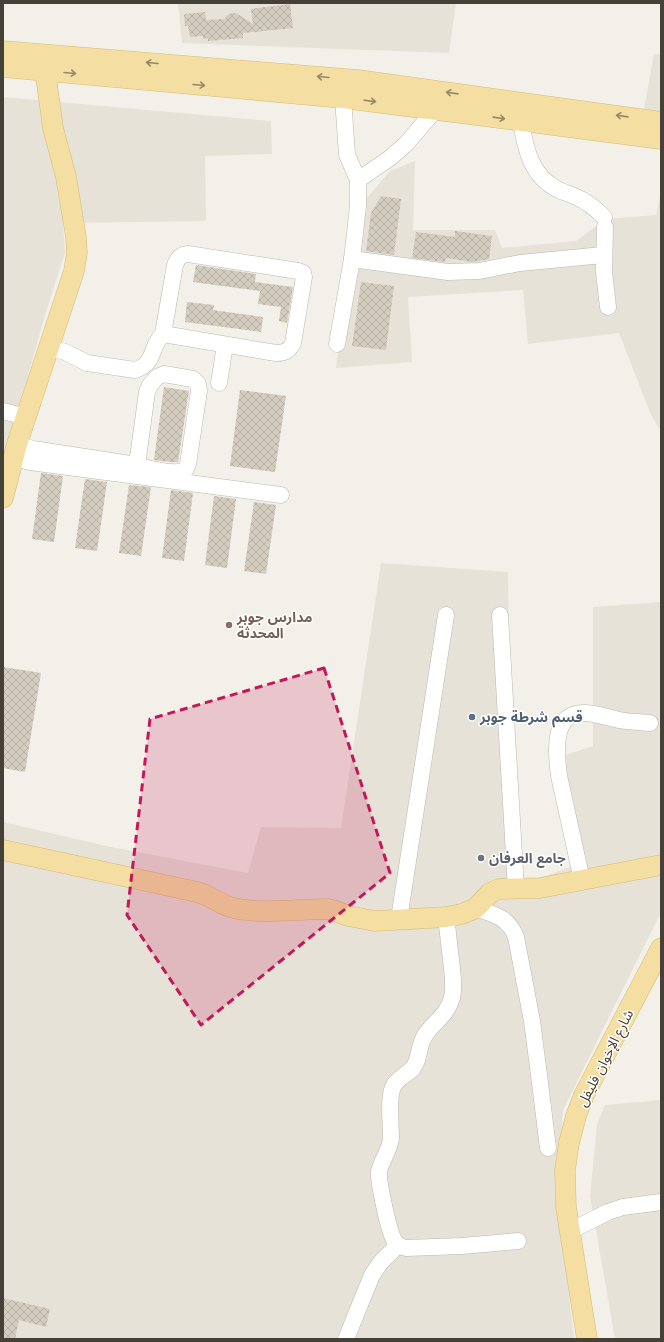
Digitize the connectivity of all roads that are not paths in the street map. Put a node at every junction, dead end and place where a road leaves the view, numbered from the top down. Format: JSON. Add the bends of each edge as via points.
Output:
{"nodes":[{"id":1,"x":3,"y":51,"type":"edge"},
{"id":2,"x":3,"y":67,"type":"edge"},
{"id":3,"x":45,"y":70,"type":"junction"},
{"id":4,"x":343,"y":98,"type":"junction"},
{"id":5,"x":436,"y":109,"type":"junction"},
{"id":6,"x":521,"y":120,"type":"junction"},
{"id":7,"x":661,"y":122,"type":"edge"},
{"id":8,"x":661,"y":139,"type":"edge"},
{"id":9,"x":358,"y":180,"type":"junction"},
{"id":10,"x":603,"y":255,"type":"junction"},
{"id":11,"x":352,"y":260,"type":"junction"},
{"id":12,"x":608,"y":307,"type":"dead end"},
{"id":13,"x":163,"y":334,"type":"junction"},
{"id":14,"x":337,"y":344,"type":"dead end"},
{"id":15,"x":225,"y":345,"type":"junction"},
{"id":16,"x":49,"y":347,"type":"junction"},
{"id":17,"x":219,"y":383,"type":"dead end"},
{"id":18,"x":3,"y":411,"type":"edge"},
{"id":19,"x":26,"y":416,"type":"junction"},
{"id":20,"x":15,"y":451,"type":"junction"},
{"id":21,"x":137,"y":465,"type":"junction"},
{"id":22,"x":281,"y":496,"type":"dead end"},
{"id":23,"x":3,"y":498,"type":"edge"},
{"id":24,"x":446,"y":615,"type":"dead end"},
{"id":25,"x":500,"y":615,"type":"dead end"},
{"id":26,"x":650,"y":723,"type":"dead end"},
{"id":27,"x":3,"y":850,"type":"edge"},
{"id":28,"x":661,"y":865,"type":"edge"},
{"id":29,"x":582,"y":880,"type":"junction"},
{"id":30,"x":516,"y":889,"type":"junction"},
{"id":31,"x":476,"y":908,"type":"junction"},
{"id":32,"x":446,"y":916,"type":"junction"},
{"id":33,"x":399,"y":919,"type":"junction"},
{"id":34,"x":661,"y":948,"type":"edge"},
{"id":35,"x":661,"y":972,"type":"edge"},
{"id":36,"x":548,"y":1148,"type":"dead end"},
{"id":37,"x":661,"y":1202,"type":"edge"},
{"id":38,"x":575,"y":1228,"type":"junction"},
{"id":39,"x":518,"y":1241,"type":"dead end"},
{"id":40,"x":398,"y":1245,"type":"junction"},
{"id":41,"x":586,"y":1295,"type":"junction"},
{"id":42,"x":346,"y":1339,"type":"edge"},
{"id":43,"x":587,"y":1339,"type":"edge"},
{"id":44,"x":600,"y":1339,"type":"edge"}],
"edges":[{"from":7,"to":1,"type":"main road","one_way":true,"via":[[358,80]]},
{"from":2,"to":3,"type":"main road"},
{"from":3,"to":4,"type":"main road","one_way":true},
{"from":3,"to":16,"type":"main road","via":[[53,128],[67,184],[77,253],[74,271]]},
{"from":4,"to":5,"type":"main road","one_way":true},
{"from":4,"to":9,"type":"street","via":[[347,155]]},
{"from":5,"to":6,"type":"main road","one_way":true},
{"from":5,"to":9,"type":"street","via":[[406,144]]},
{"from":6,"to":8,"type":"main road"},
{"from":6,"to":10,"type":"street","via":[[525,146],[541,176],[559,190],[587,202],[604,222]]},
{"from":9,"to":11,"type":"street"},
{"from":10,"to":11,"type":"street","via":[[520,263],[464,272]]},
{"from":10,"to":12,"type":"street"},
{"from":11,"to":14,"type":"street"},
{"from":13,"to":15,"type":"street"},
{"from":13,"to":15,"type":"street","via":[[174,265],[183,255],[204,256],[303,273],[293,343],[289,350],[276,353]]},
{"from":13,"to":16,"type":"street","via":[[158,339],[148,362],[135,370],[87,363]]},
{"from":15,"to":17,"type":"street"},
{"from":16,"to":19,"type":"main road"},
{"from":18,"to":19,"type":"street"},
{"from":19,"to":20,"type":"main road"},
{"from":20,"to":21,"type":"street","via":[[33,449]]},
{"from":20,"to":22,"type":"street","via":[[30,462]]},
{"from":20,"to":23,"type":"main road"},
{"from":21,"to":21,"type":"street","via":[[179,473],[185,470],[199,391],[198,384],[193,379],[164,374],[150,385]]},
{"from":24,"to":33,"type":"street"},
{"from":25,"to":30,"type":"street"},
{"from":26,"to":29,"type":"street","via":[[584,713],[572,715],[560,726],[557,759]]},
{"from":27,"to":33,"type":"main road","via":[[197,892],[237,908],[272,911],[329,909],[368,920]]},
{"from":28,"to":29,"type":"main road"},
{"from":29,"to":30,"type":"main road","via":[[536,889]]},
{"from":30,"to":31,"type":"main road","via":[[494,891]]},
{"from":31,"to":32,"type":"main road","via":[[462,914]]},
{"from":31,"to":36,"type":"street","via":[[501,917],[510,925],[516,937],[536,1052]]},
{"from":32,"to":33,"type":"main road"},
{"from":32,"to":40,"type":"street","via":[[454,985],[451,1000],[445,1013],[424,1035],[414,1068],[393,1086],[390,1140],[387,1154],[379,1170],[390,1229]]},
{"from":34,"to":38,"type":"main road","name":"شارع الإخوان فليفل","via":[[584,1095],[576,1116],[565,1170],[566,1207]]},
{"from":35,"to":38,"type":"main road","name":"شارع الإخوان فليفل","via":[[597,1096],[581,1139]]},
{"from":37,"to":38,"type":"street","via":[[623,1207]]},
{"from":38,"to":41,"type":"main road","name":"شارع الإخوان فليفل"},
{"from":39,"to":40,"type":"street","via":[[447,1247],[406,1248]]},
{"from":40,"to":42,"type":"street","via":[[372,1275]]},
{"from":41,"to":43,"type":"main road","name":"شارع الإخوان فليفل"},
{"from":41,"to":44,"type":"main road","name":"شارع الإخوان فليفل"}]}
